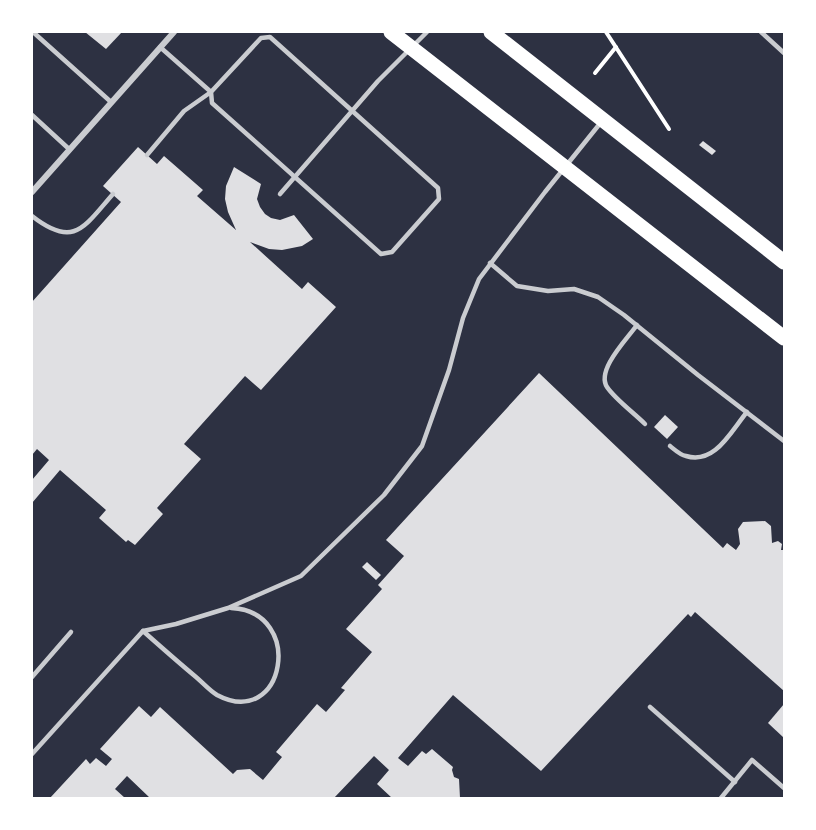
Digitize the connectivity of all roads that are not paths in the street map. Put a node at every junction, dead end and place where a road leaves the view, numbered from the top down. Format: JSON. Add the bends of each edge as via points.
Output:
{"nodes":[{"id":1,"x":33,"y":32,"type":"edge"},
{"id":2,"x":174,"y":32,"type":"edge"},
{"id":3,"x":391,"y":32,"type":"edge"},
{"id":4,"x":427,"y":32,"type":"edge"},
{"id":5,"x":491,"y":32,"type":"edge"},
{"id":6,"x":760,"y":32,"type":"edge"},
{"id":7,"x":160,"y":47,"type":"junction"},
{"id":8,"x":411,"y":47,"type":"junction"},
{"id":9,"x":784,"y":53,"type":"edge"},
{"id":10,"x":212,"y":92,"type":"junction"},
{"id":11,"x":111,"y":102,"type":"junction"},
{"id":12,"x":353,"y":110,"type":"junction"},
{"id":13,"x":32,"y":115,"type":"edge"},
{"id":14,"x":603,"y":120,"type":"junction"},
{"id":15,"x":69,"y":149,"type":"junction"},
{"id":16,"x":147,"y":155,"type":"dead end"},
{"id":17,"x":565,"y":167,"type":"junction"},
{"id":18,"x":294,"y":178,"type":"junction"},
{"id":19,"x":32,"y":192,"type":"edge"},
{"id":20,"x":113,"y":194,"type":"dead end"},
{"id":21,"x":280,"y":194,"type":"dead end"},
{"id":22,"x":32,"y":216,"type":"edge"},
{"id":23,"x":784,"y":261,"type":"edge"},
{"id":24,"x":490,"y":263,"type":"junction"},
{"id":25,"x":637,"y":325,"type":"junction"},
{"id":26,"x":784,"y":339,"type":"edge"},
{"id":27,"x":747,"y":412,"type":"junction"},
{"id":28,"x":645,"y":424,"type":"dead end"},
{"id":29,"x":784,"y":441,"type":"edge"},
{"id":30,"x":670,"y":447,"type":"dead end"},
{"id":31,"x":228,"y":608,"type":"junction"},
{"id":32,"x":143,"y":631,"type":"junction"},
{"id":33,"x":71,"y":632,"type":"dead end"},
{"id":34,"x":32,"y":678,"type":"edge"},
{"id":35,"x":650,"y":707,"type":"dead end"},
{"id":36,"x":32,"y":754,"type":"edge"},
{"id":37,"x":735,"y":782,"type":"junction"},
{"id":38,"x":784,"y":788,"type":"edge"},
{"id":39,"x":721,"y":798,"type":"edge"}],
"edges":[{"from":1,"to":11,"type":"lane"},
{"from":2,"to":7,"type":"street"},
{"from":3,"to":8,"type":"main road"},
{"from":4,"to":8,"type":"lane"},
{"from":5,"to":14,"type":"main road"},
{"from":6,"to":9,"type":"lane"},
{"from":7,"to":10,"type":"lane"},
{"from":7,"to":11,"type":"street"},
{"from":8,"to":12,"type":"lane"},
{"from":8,"to":17,"type":"main road"},
{"from":10,"to":12,"type":"lane","via":[[261,38],[270,37]]},
{"from":10,"to":16,"type":"lane","via":[[184,111]]},
{"from":10,"to":18,"type":"lane","via":[[212,103]]},
{"from":11,"to":15,"type":"street"},
{"from":12,"to":18,"type":"lane"},
{"from":12,"to":18,"type":"lane","via":[[438,188],[439,199],[392,252],[381,254]]},
{"from":13,"to":15,"type":"lane"},
{"from":14,"to":17,"type":"lane"},
{"from":14,"to":23,"type":"main road"},
{"from":15,"to":19,"type":"street"},
{"from":17,"to":24,"type":"lane"},
{"from":17,"to":26,"type":"main road"},
{"from":18,"to":21,"type":"lane"},
{"from":20,"to":22,"type":"lane","via":[[83,228],[69,233],[54,231]]},
{"from":24,"to":25,"type":"lane","via":[[517,286],[548,291],[574,289],[598,297]]},
{"from":24,"to":31,"type":"lane","via":[[463,318],[422,446],[384,495],[301,576]]},
{"from":25,"to":27,"type":"lane"},
{"from":25,"to":28,"type":"lane","via":[[604,375],[606,386]]},
{"from":27,"to":29,"type":"lane"},
{"from":27,"to":30,"type":"lane","via":[[715,452],[702,458],[685,456]]},
{"from":31,"to":32,"type":"lane"},
{"from":31,"to":32,"type":"lane","via":[[243,609],[259,617],[271,629],[278,645],[275,678],[266,692],[252,700],[235,702],[216,694]]},
{"from":32,"to":36,"type":"lane"},
{"from":33,"to":34,"type":"lane"},
{"from":35,"to":37,"type":"lane"},
{"from":37,"to":38,"type":"lane","via":[[752,760]]},
{"from":37,"to":39,"type":"lane"}]}
